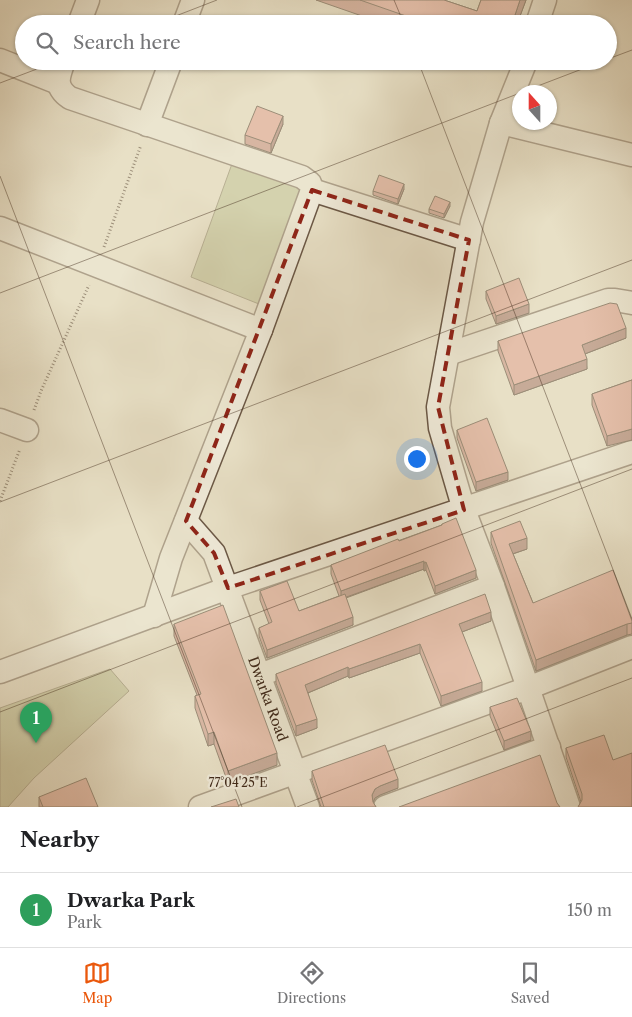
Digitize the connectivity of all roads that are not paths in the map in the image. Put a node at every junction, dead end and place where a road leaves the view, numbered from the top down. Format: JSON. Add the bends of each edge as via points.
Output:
{"nodes":[{"id":1,"x":88,"y":0,"type":"edge"},
{"id":2,"x":193,"y":0,"type":"edge"},
{"id":3,"x":545,"y":0,"type":"edge"},
{"id":4,"x":82,"y":15,"type":"edge"},
{"id":5,"x":187,"y":15,"type":"edge"},
{"id":6,"x":540,"y":15,"type":"edge"},
{"id":7,"x":0,"y":60,"type":"edge"},
{"id":8,"x":15,"y":66,"type":"edge"},
{"id":9,"x":25,"y":70,"type":"edge"},
{"id":10,"x":61,"y":70,"type":"edge"},
{"id":11,"x":168,"y":70,"type":"edge"},
{"id":12,"x":522,"y":70,"type":"edge"},
{"id":13,"x":58,"y":83,"type":"junction"},
{"id":14,"x":501,"y":123,"type":"junction"},
{"id":15,"x":147,"y":125,"type":"junction"},
{"id":16,"x":632,"y":156,"type":"edge"},
{"id":17,"x":312,"y":190,"type":"junction"},
{"id":18,"x":0,"y":228,"type":"edge"},
{"id":19,"x":469,"y":240,"type":"junction"},
{"id":20,"x":632,"y":302,"type":"edge"},
{"id":21,"x":262,"y":330,"type":"junction"},
{"id":22,"x":448,"y":354,"type":"junction"},
{"id":23,"x":0,"y":420,"type":"edge"},
{"id":24,"x":26,"y":430,"type":"road end"},
{"id":25,"x":632,"y":452,"type":"edge"},
{"id":26,"x":464,"y":510,"type":"junction"},
{"id":27,"x":186,"y":521,"type":"junction"},
{"id":28,"x":493,"y":586,"type":"junction"},
{"id":29,"x":228,"y":588,"type":"junction"},
{"id":30,"x":154,"y":616,"type":"junction"},
{"id":31,"x":632,"y":647,"type":"edge"},
{"id":32,"x":0,"y":672,"type":"edge"},
{"id":33,"x":260,"y":675,"type":"junction"},
{"id":34,"x":528,"y":688,"type":"junction"},
{"id":35,"x":549,"y":747,"type":"junction"},
{"id":36,"x":296,"y":771,"type":"junction"},
{"id":37,"x":200,"y":807,"type":"edge"},
{"id":38,"x":308,"y":807,"type":"edge"},
{"id":39,"x":385,"y":807,"type":"edge"},
{"id":40,"x":569,"y":807,"type":"edge"}],
"edges":[{"from":1,"to":4,"type":"street"},
{"from":2,"to":5,"type":"street"},
{"from":3,"to":6,"type":"street"},
{"from":7,"to":8,"type":"street"},
{"from":9,"to":13,"type":"street"},
{"from":10,"to":13,"type":"street"},
{"from":11,"to":15,"type":"street"},
{"from":12,"to":14,"type":"street"},
{"from":13,"to":15,"type":"street","via":[[63,94],[70,98]]},
{"from":14,"to":16,"type":"street"},
{"from":14,"to":19,"type":"street"},
{"from":15,"to":17,"type":"street","via":[[302,178],[310,183]]},
{"from":17,"to":19,"type":"street"},
{"from":17,"to":21,"type":"street"},
{"from":18,"to":21,"type":"street"},
{"from":19,"to":22,"type":"street"},
{"from":20,"to":22,"type":"street","via":[[608,300]]},
{"from":21,"to":27,"type":"street"},
{"from":22,"to":26,"type":"street","via":[[438,415]]},
{"from":23,"to":24,"type":"street"},
{"from":25,"to":26,"type":"street"},
{"from":26,"to":28,"type":"street"},
{"from":26,"to":29,"type":"street"},
{"from":27,"to":29,"type":"street","name":"Dwarka Road","via":[[214,553]]},
{"from":27,"to":30,"type":"street","via":[[160,589]]},
{"from":28,"to":33,"type":"street"},
{"from":28,"to":34,"type":"street"},
{"from":29,"to":30,"type":"street"},
{"from":29,"to":33,"type":"street","name":"Dwarka Road"},
{"from":30,"to":32,"type":"street"},
{"from":31,"to":34,"type":"street"},
{"from":33,"to":36,"type":"street","name":"Dwarka Road"},
{"from":34,"to":35,"type":"street"},
{"from":34,"to":36,"type":"street"},
{"from":35,"to":39,"type":"street"},
{"from":35,"to":40,"type":"street"},
{"from":36,"to":37,"type":"street"},
{"from":36,"to":38,"type":"street","name":"Dwarka Road"}]}
